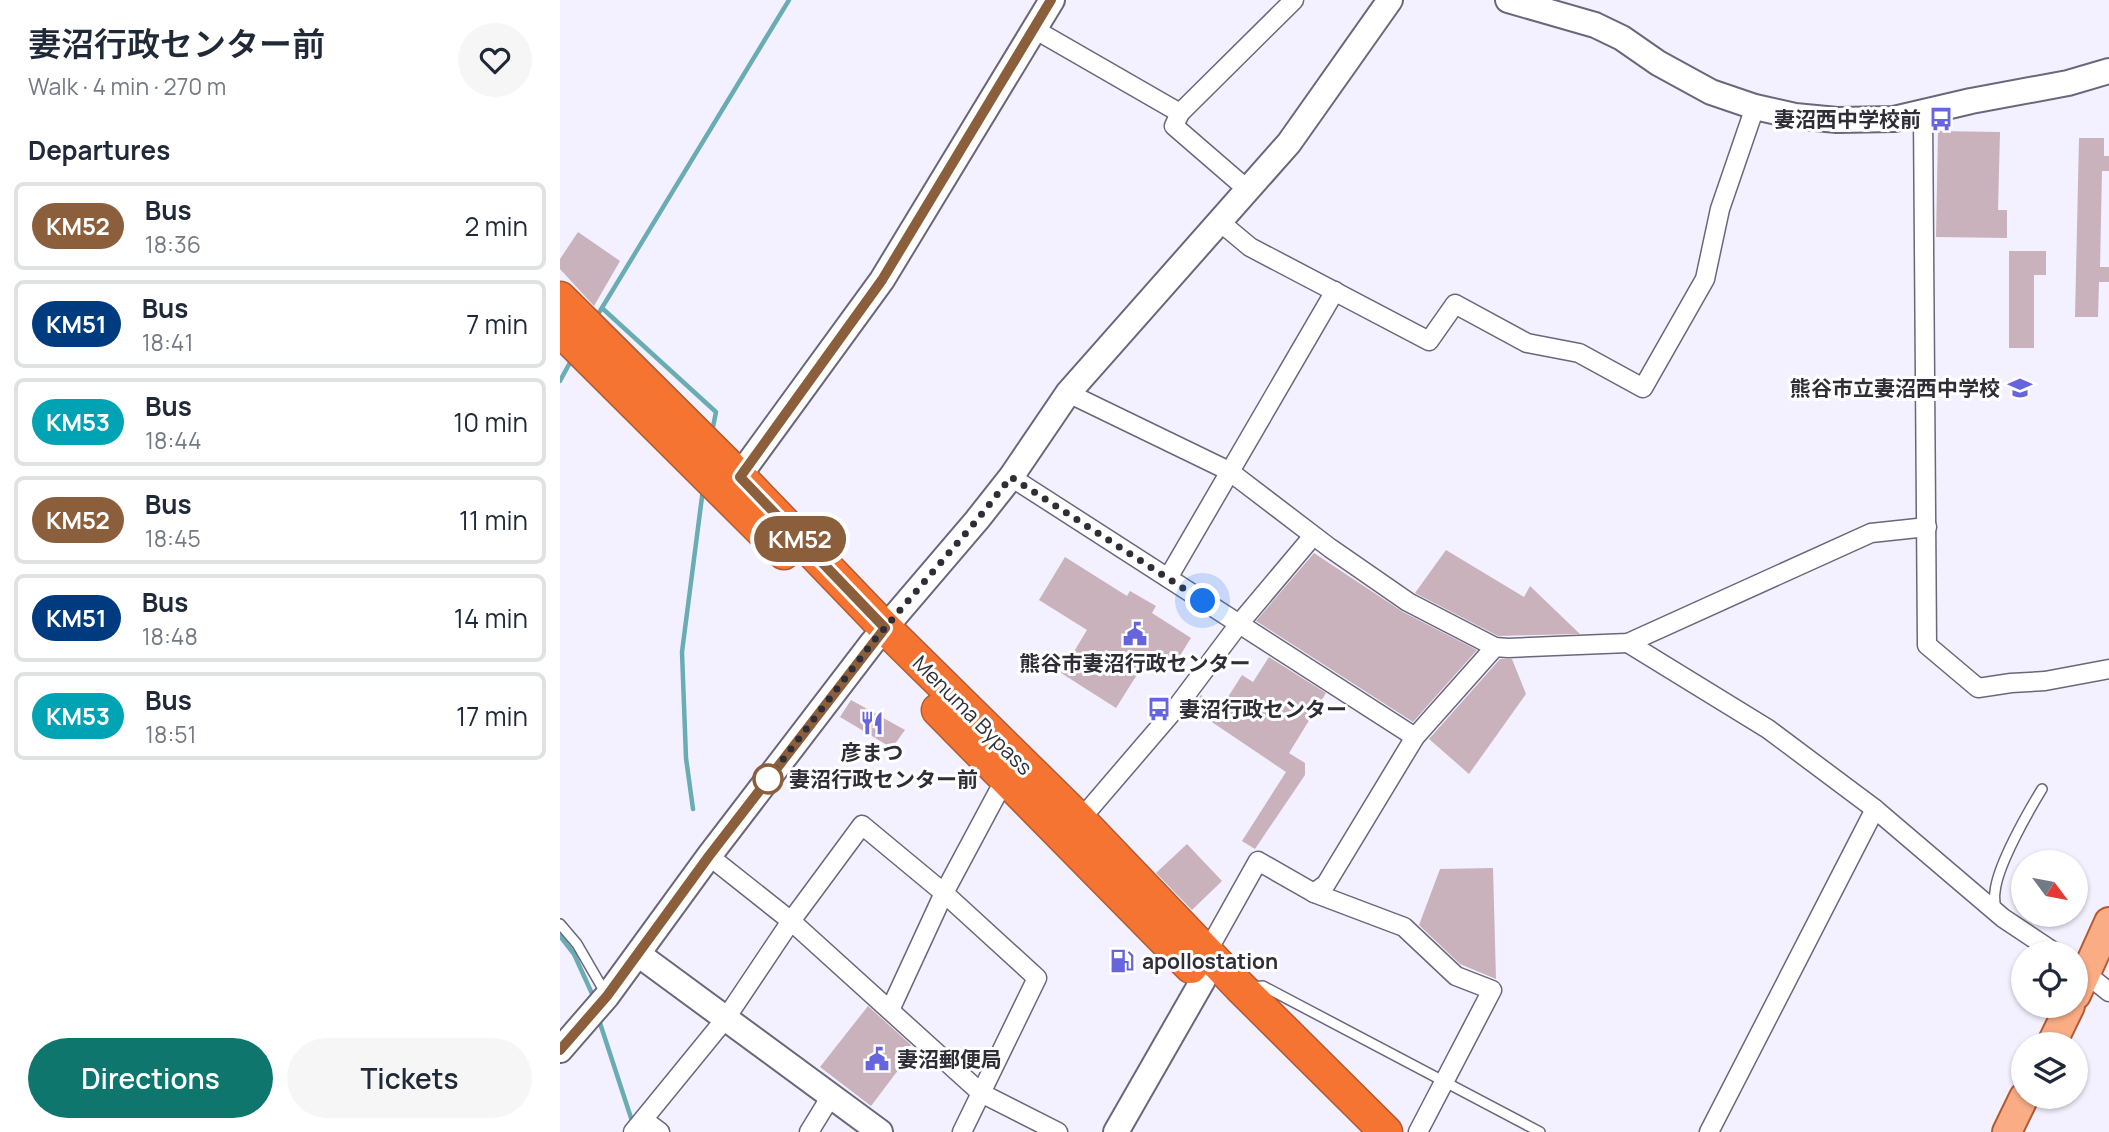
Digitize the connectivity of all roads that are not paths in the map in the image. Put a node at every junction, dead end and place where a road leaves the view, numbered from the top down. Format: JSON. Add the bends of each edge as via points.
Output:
{"nodes":[{"id":1,"x":1052,"y":0,"type":"edge"},
{"id":2,"x":1294,"y":0,"type":"edge"},
{"id":3,"x":1390,"y":0,"type":"edge"},
{"id":4,"x":1508,"y":0,"type":"edge"},
{"id":5,"x":1034,"y":29,"type":"junction"},
{"id":6,"x":2109,"y":71,"type":"edge"},
{"id":7,"x":1755,"y":107,"type":"junction"},
{"id":8,"x":1180,"y":113,"type":"junction"},
{"id":9,"x":1923,"y":113,"type":"junction"},
{"id":10,"x":1248,"y":190,"type":"junction"},
{"id":11,"x":1220,"y":222,"type":"junction"},
{"id":12,"x":1335,"y":291,"type":"junction"},
{"id":13,"x":560,"y":298,"type":"edge"},
{"id":14,"x":560,"y":330,"type":"edge"},
{"id":15,"x":1068,"y":393,"type":"junction"},
{"id":16,"x":1229,"y":471,"type":"junction"},
{"id":17,"x":1011,"y":477,"type":"junction"},
{"id":18,"x":733,"y":486,"type":"junction"},
{"id":19,"x":1927,"y":527,"type":"junction"},
{"id":20,"x":1313,"y":536,"type":"junction"},
{"id":21,"x":1168,"y":578,"type":"junction"},
{"id":22,"x":1239,"y":624,"type":"junction"},
{"id":23,"x":878,"y":635,"type":"junction"},
{"id":24,"x":1628,"y":643,"type":"junction"},
{"id":25,"x":1495,"y":647,"type":"junction"},
{"id":26,"x":2109,"y":669,"type":"edge"},
{"id":27,"x":1415,"y":737,"type":"junction"},
{"id":28,"x":1005,"y":779,"type":"junction"},
{"id":29,"x":2042,"y":789,"type":"dead end"},
{"id":30,"x":1875,"y":809,"type":"junction"},
{"id":31,"x":1080,"y":820,"type":"junction"},
{"id":32,"x":709,"y":856,"type":"junction"},
{"id":33,"x":944,"y":893,"type":"junction"},
{"id":34,"x":1314,"y":893,"type":"junction"},
{"id":35,"x":1996,"y":912,"type":"junction"},
{"id":36,"x":791,"y":921,"type":"junction"},
{"id":37,"x":560,"y":924,"type":"edge"},
{"id":38,"x":2106,"y":934,"type":"edge"},
{"id":39,"x":2038,"y":941,"type":"edge"},
{"id":40,"x":638,"y":954,"type":"junction"},
{"id":41,"x":2088,"y":963,"type":"edge"},
{"id":42,"x":1205,"y":966,"type":"junction"},
{"id":43,"x":2088,"y":982,"type":"edge"},
{"id":44,"x":1240,"y":987,"type":"junction"},
{"id":45,"x":2109,"y":992,"type":"edge"},
{"id":46,"x":607,"y":996,"type":"junction"},
{"id":47,"x":890,"y":1010,"type":"junction"},
{"id":48,"x":726,"y":1018,"type":"junction"},
{"id":49,"x":560,"y":1050,"type":"edge"},
{"id":50,"x":1443,"y":1082,"type":"junction"},
{"id":51,"x":981,"y":1093,"type":"junction"},
{"id":52,"x":831,"y":1096,"type":"junction"},
{"id":53,"x":2020,"y":1109,"type":"edge"},
{"id":54,"x":638,"y":1126,"type":"edge"},
{"id":55,"x":2012,"y":1130,"type":"edge"},
{"id":56,"x":660,"y":1132,"type":"edge"},
{"id":57,"x":809,"y":1132,"type":"edge"},
{"id":58,"x":880,"y":1132,"type":"edge"},
{"id":59,"x":962,"y":1132,"type":"edge"},
{"id":60,"x":1058,"y":1132,"type":"edge"},
{"id":61,"x":1116,"y":1132,"type":"edge"},
{"id":62,"x":1355,"y":1132,"type":"edge"},
{"id":63,"x":1386,"y":1132,"type":"edge"},
{"id":64,"x":1418,"y":1132,"type":"edge"},
{"id":65,"x":1540,"y":1132,"type":"edge"},
{"id":66,"x":1709,"y":1132,"type":"edge"}],
"edges":[{"from":1,"to":5,"type":"street"},
{"from":2,"to":8,"type":"street"},
{"from":3,"to":10,"type":"street","via":[[1289,143]]},
{"from":4,"to":7,"type":"street","via":[[1595,25],[1711,92]]},
{"from":5,"to":8,"type":"street"},
{"from":5,"to":18,"type":"street","via":[[882,280]]},
{"from":6,"to":9,"type":"street"},
{"from":7,"to":9,"type":"street","via":[[1837,120],[1894,119]]},
{"from":7,"to":12,"type":"street","via":[[1720,209],[1705,279],[1643,388],[1579,353],[1527,343],[1455,303],[1429,341]]},
{"from":8,"to":10,"type":"street","via":[[1174,126]]},
{"from":9,"to":19,"type":"street"},
{"from":10,"to":11,"type":"street"},
{"from":11,"to":12,"type":"street","via":[[1250,247]]},
{"from":11,"to":15,"type":"street"},
{"from":12,"to":16,"type":"street"},
{"from":13,"to":18,"type":"highway","name":"Menuma Bypass"},
{"from":14,"to":18,"type":"highway","name":"Menuma Bypass"},
{"from":15,"to":16,"type":"street"},
{"from":15,"to":17,"type":"street"},
{"from":16,"to":20,"type":"street"},
{"from":16,"to":21,"type":"street"},
{"from":17,"to":21,"type":"street"},
{"from":17,"to":23,"type":"street"},
{"from":18,"to":23,"type":"highway","name":"Menuma Bypass"},
{"from":19,"to":24,"type":"street","via":[[1871,533]]},
{"from":19,"to":26,"type":"street","via":[[1927,645],[1978,688]]},
{"from":20,"to":22,"type":"street"},
{"from":20,"to":25,"type":"street","via":[[1408,602]]},
{"from":21,"to":22,"type":"street"},
{"from":22,"to":27,"type":"street"},
{"from":22,"to":31,"type":"street","via":[[1176,708]]},
{"from":23,"to":28,"type":"highway","name":"Menuma Bypass"},
{"from":23,"to":31,"type":"highway","name":"Menuma Bypass"},
{"from":23,"to":32,"type":"street"},
{"from":24,"to":25,"type":"street"},
{"from":24,"to":30,"type":"street","via":[[1768,729]]},
{"from":25,"to":27,"type":"street"},
{"from":27,"to":34,"type":"street","via":[[1326,884]]},
{"from":28,"to":33,"type":"street"},
{"from":28,"to":42,"type":"highway","name":"Menuma Bypass"},
{"from":29,"to":35,"type":"lane","via":[[2001,871],[1994,891]]},
{"from":30,"to":35,"type":"street"},
{"from":30,"to":66,"type":"street"},
{"from":31,"to":42,"type":"highway","name":"Menuma Bypass"},
{"from":32,"to":36,"type":"street"},
{"from":32,"to":40,"type":"street"},
{"from":33,"to":36,"type":"street","via":[[862,825]]},
{"from":33,"to":47,"type":"street"},
{"from":33,"to":51,"type":"street","via":[[1037,978]]},
{"from":34,"to":42,"type":"street","via":[[1258,861]]},
{"from":34,"to":50,"type":"street","via":[[1404,927],[1457,976],[1492,990]]},
{"from":35,"to":39,"type":"street"},
{"from":36,"to":47,"type":"street"},
{"from":36,"to":48,"type":"street"},
{"from":37,"to":46,"type":"lane"},
{"from":38,"to":41,"type":"main road"},
{"from":40,"to":46,"type":"street"},
{"from":40,"to":48,"type":"street"},
{"from":42,"to":44,"type":"highway","name":"Menuma Bypass"},
{"from":42,"to":61,"type":"street"},
{"from":42,"to":62,"type":"highway","name":"Menuma Bypass"},
{"from":43,"to":45,"type":"street"},
{"from":44,"to":50,"type":"lane","via":[[1263,986]]},
{"from":44,"to":63,"type":"highway","name":"Menuma Bypass"},
{"from":46,"to":49,"type":"street"},
{"from":47,"to":51,"type":"street"},
{"from":48,"to":52,"type":"street"},
{"from":48,"to":54,"type":"street"},
{"from":50,"to":64,"type":"street"},
{"from":50,"to":65,"type":"lane"},
{"from":51,"to":59,"type":"street"},
{"from":51,"to":60,"type":"street"},
{"from":52,"to":57,"type":"street"},
{"from":52,"to":58,"type":"street"},
{"from":53,"to":55,"type":"main road"},
{"from":54,"to":56,"type":"street"}]}
